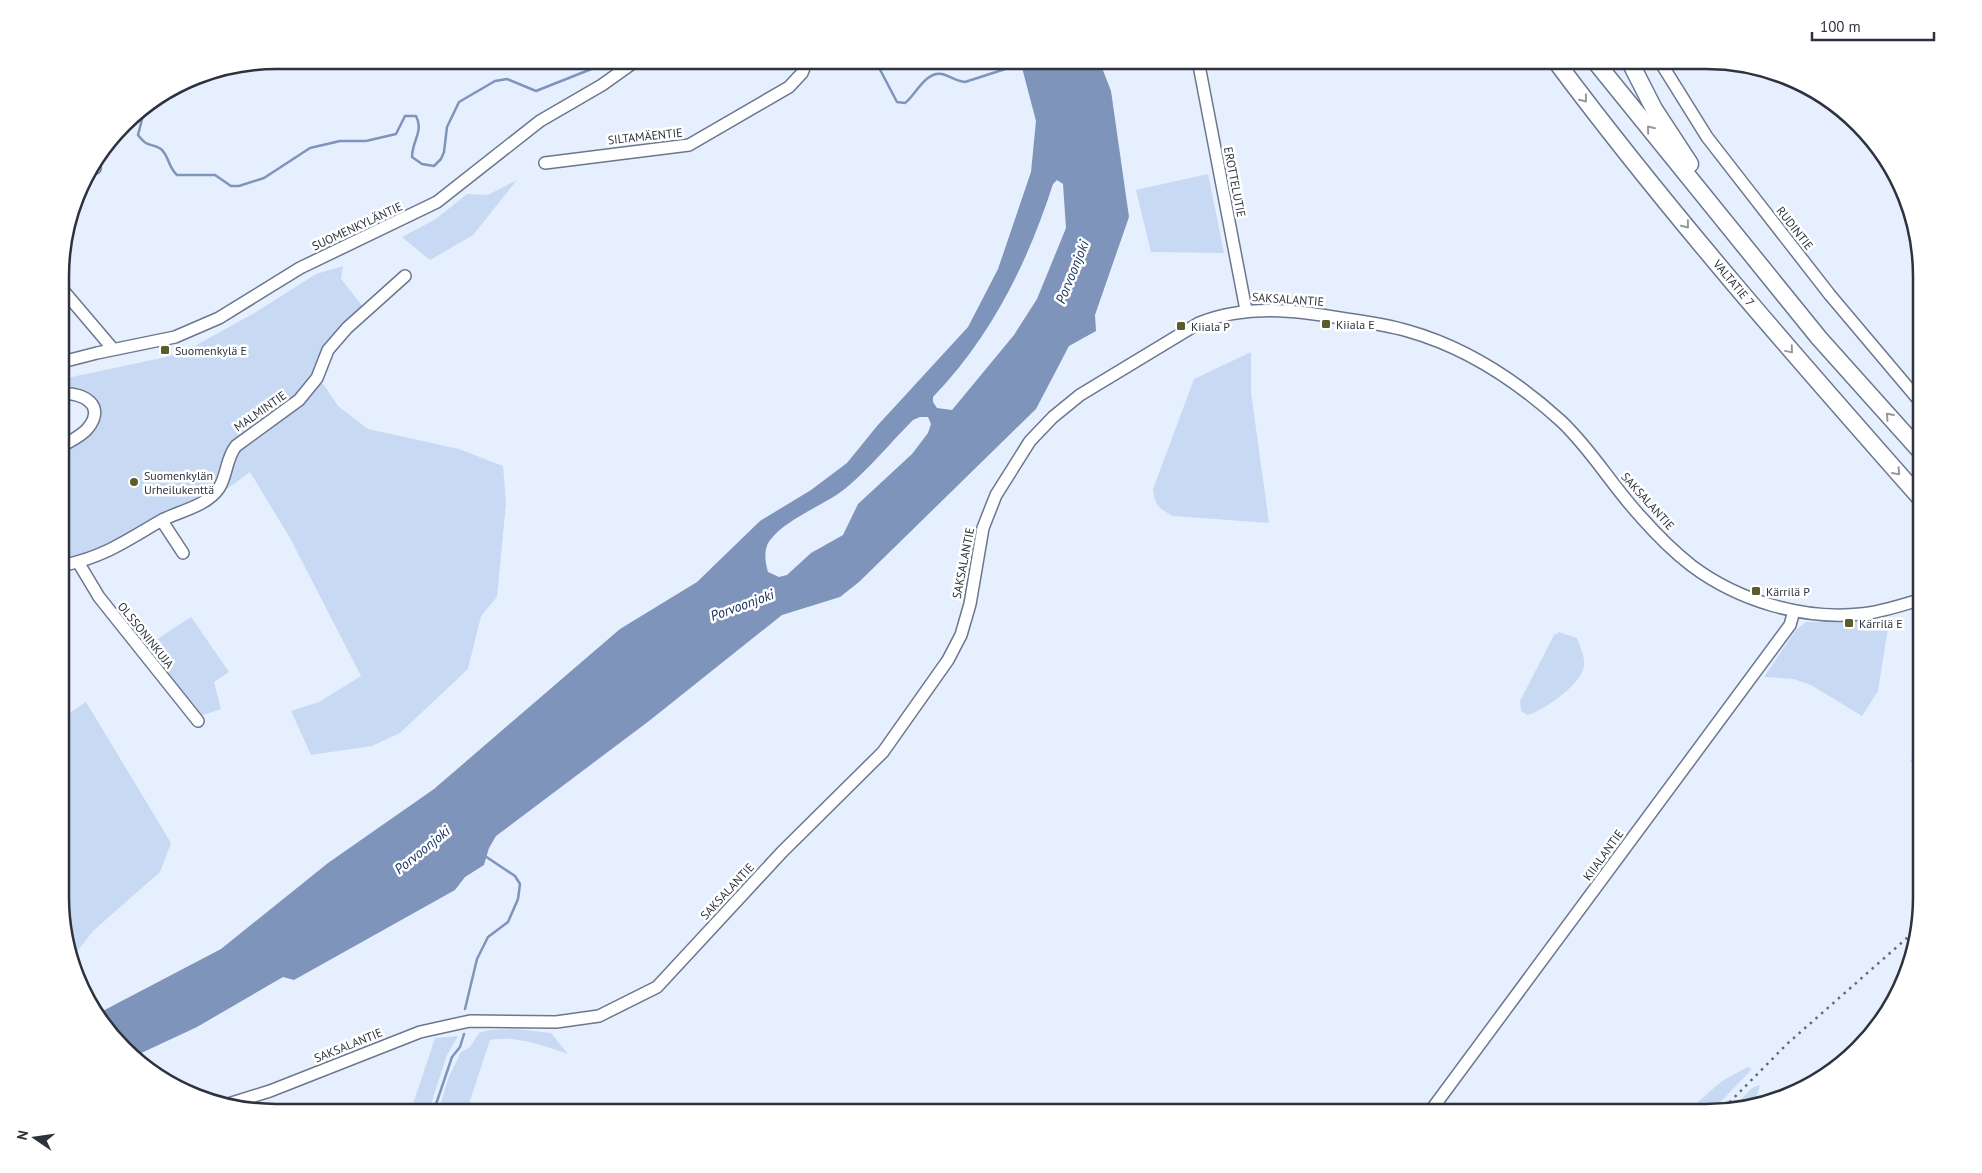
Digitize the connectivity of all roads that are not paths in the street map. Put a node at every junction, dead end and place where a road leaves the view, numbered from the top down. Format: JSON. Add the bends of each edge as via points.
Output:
{"nodes":[{"id":1,"x":625,"y":69,"type":"edge"},
{"id":2,"x":804,"y":69,"type":"edge"},
{"id":3,"x":1200,"y":69,"type":"edge"},
{"id":4,"x":1562,"y":69,"type":"edge"},
{"id":5,"x":1601,"y":69,"type":"edge"},
{"id":6,"x":1634,"y":69,"type":"edge"},
{"id":7,"x":1665,"y":69,"type":"edge"},
{"id":8,"x":545,"y":162,"type":"dead end"},
{"id":9,"x":405,"y":276,"type":"dead end"},
{"id":10,"x":1781,"y":289,"type":"junction"},
{"id":11,"x":69,"y":297,"type":"edge"},
{"id":12,"x":1246,"y":310,"type":"junction"},
{"id":13,"x":113,"y":349,"type":"junction"},
{"id":14,"x":69,"y":360,"type":"edge"},
{"id":15,"x":1913,"y":393,"type":"edge"},
{"id":16,"x":69,"y":394,"type":"edge"},
{"id":17,"x":69,"y":441,"type":"edge"},
{"id":18,"x":1913,"y":443,"type":"edge"},
{"id":19,"x":1913,"y":490,"type":"edge"},
{"id":20,"x":162,"y":521,"type":"junction"},
{"id":21,"x":183,"y":553,"type":"dead end"},
{"id":22,"x":78,"y":562,"type":"junction"},
{"id":23,"x":69,"y":564,"type":"edge"},
{"id":24,"x":1913,"y":602,"type":"edge"},
{"id":25,"x":1794,"y":611,"type":"junction"},
{"id":26,"x":198,"y":721,"type":"dead end"},
{"id":27,"x":239,"y":1101,"type":"edge"},
{"id":28,"x":1436,"y":1104,"type":"edge"}],
"edges":[{"from":1,"to":13,"type":"street","name":"SUOMENKYLÄNTIE","via":[[602,86],[540,121],[462,184],[414,215],[300,268],[201,327],[175,337]]},
{"from":2,"to":8,"type":"street","name":"SILTAMÄENTIE","via":[[789,87],[689,145]]},
{"from":3,"to":12,"type":"street","name":"EROTTELUTIE"},
{"from":4,"to":19,"type":"highway","name":"VALTATIE 7","one_way":true,"via":[[1696,238]]},
{"from":10,"to":5,"type":"highway","one_way":true},
{"from":6,"to":10,"type":"highway","via":[[1654,109],[1681,150]]},
{"from":7,"to":15,"type":"street","name":"RUDINTIE","via":[[1707,137],[1830,295]]},
{"from":9,"to":20,"type":"street","name":"MALMINTIE","via":[[347,328],[328,350],[317,378],[299,400],[236,446],[217,490],[196,505]]},
{"from":18,"to":10,"type":"highway","one_way":true,"via":[[1819,338]]},
{"from":11,"to":13,"type":"street"},
{"from":12,"to":25,"type":"street","name":"SAKSALANTIE","via":[[1314,313],[1380,324],[1434,340],[1483,362],[1523,389],[1562,422],[1641,517],[1692,566],[1729,589]]},
{"from":12,"to":27,"type":"street","name":"SAKSALANTIE","via":[[1199,323],[1097,385],[1052,417],[1030,441],[996,495],[983,528],[970,604],[961,635],[948,660],[883,752],[782,852],[657,987],[599,1016],[556,1022],[470,1021],[420,1032]]},
{"from":13,"to":14,"type":"street","name":"SUOMENKYLÄNTIE"},
{"from":16,"to":17,"type":"street","via":[[82,395],[94,408],[86,430]]},
{"from":20,"to":21,"type":"street"},
{"from":20,"to":22,"type":"street","name":"MALMINTIE","via":[[114,550]]},
{"from":22,"to":23,"type":"street","name":"MALMINTIE"},
{"from":22,"to":26,"type":"street","name":"OLSSONINKUJA","via":[[99,597]]},
{"from":24,"to":25,"type":"street","name":"SAKSALANTIE","via":[[1862,614]]},
{"from":25,"to":28,"type":"street","name":"KIIALANTIE","via":[[1790,625]]}]}
